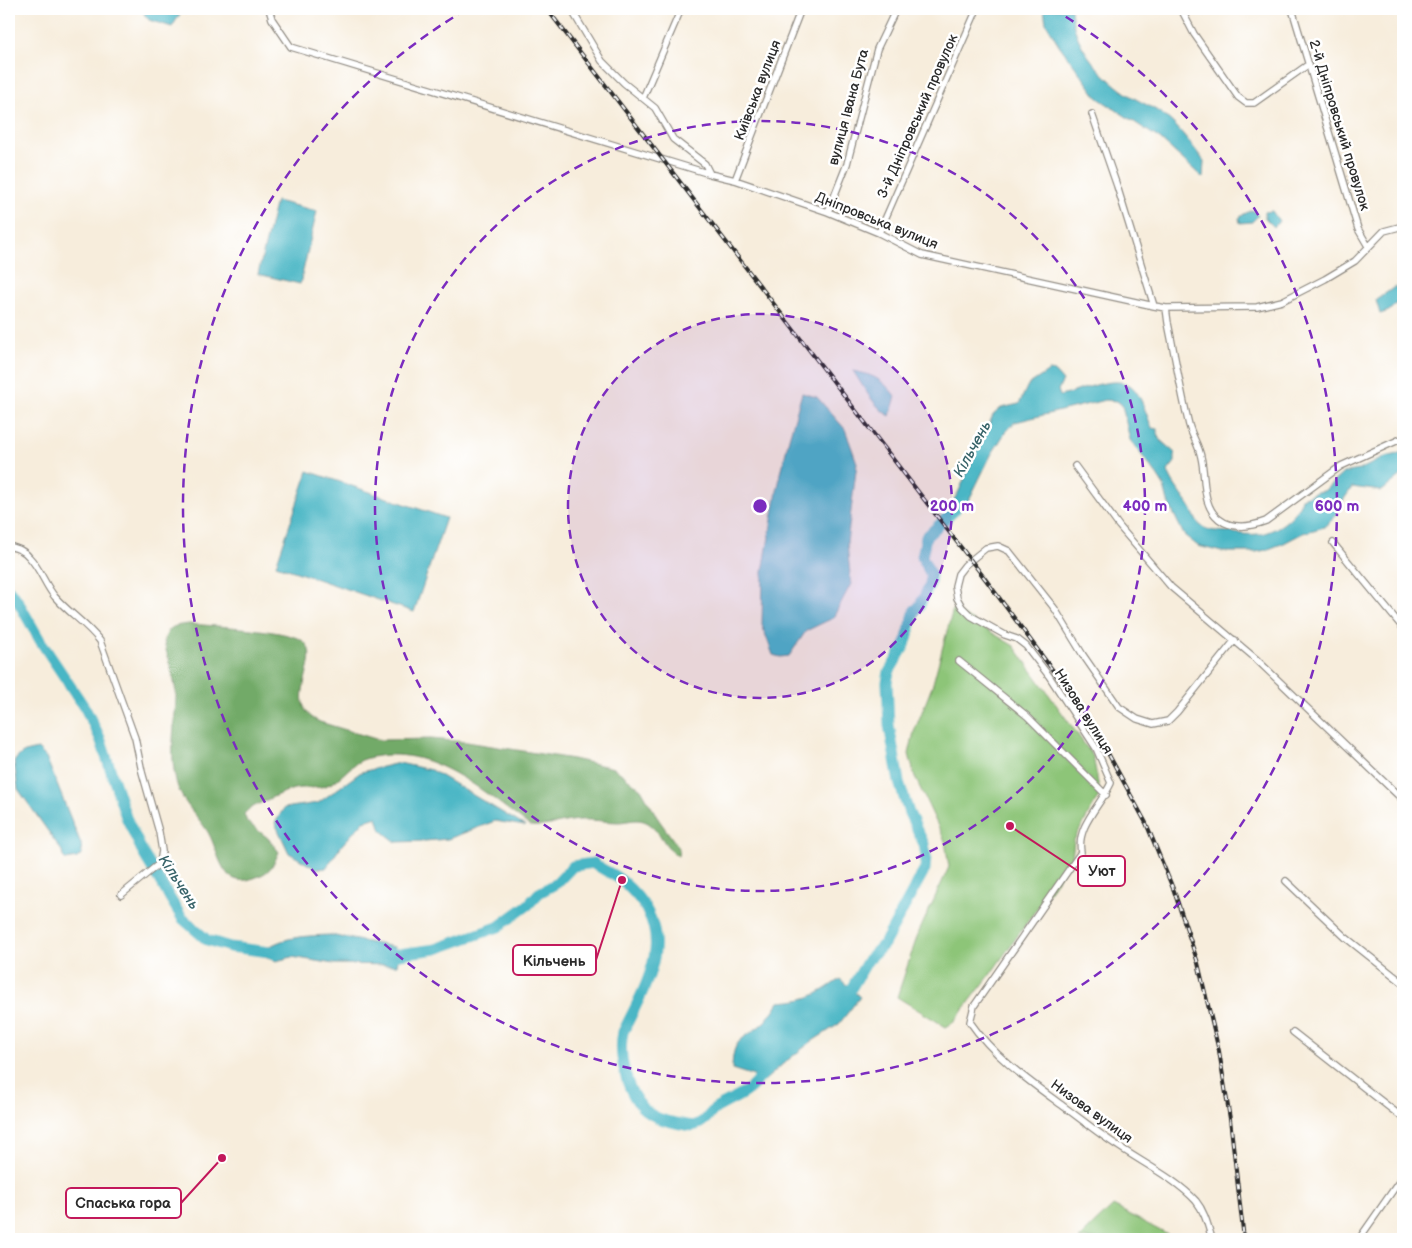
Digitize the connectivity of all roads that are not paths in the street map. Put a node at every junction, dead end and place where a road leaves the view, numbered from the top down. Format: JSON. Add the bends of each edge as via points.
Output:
{"nodes":[{"id":1,"x":269,"y":9,"type":"edge"},
{"id":2,"x":571,"y":9,"type":"edge"},
{"id":3,"x":681,"y":9,"type":"edge"},
{"id":4,"x":801,"y":9,"type":"edge"},
{"id":5,"x":896,"y":9,"type":"edge"},
{"id":6,"x":977,"y":9,"type":"edge"},
{"id":7,"x":1181,"y":9,"type":"edge"},
{"id":8,"x":1292,"y":9,"type":"edge"},
{"id":9,"x":1309,"y":64,"type":"junction"},
{"id":10,"x":643,"y":98,"type":"junction"},
{"id":11,"x":1092,"y":114,"type":"dead end"},
{"id":12,"x":710,"y":174,"type":"junction"},
{"id":13,"x":735,"y":180,"type":"junction"},
{"id":14,"x":828,"y":212,"type":"junction"},
{"id":15,"x":1403,"y":226,"type":"edge"},
{"id":16,"x":879,"y":233,"type":"junction"},
{"id":17,"x":1368,"y":246,"type":"junction"},
{"id":18,"x":1154,"y":306,"type":"junction"},
{"id":19,"x":1166,"y":308,"type":"junction"},
{"id":20,"x":1403,"y":438,"type":"edge"},
{"id":21,"x":1075,"y":466,"type":"dead end"},
{"id":22,"x":1332,"y":543,"type":"dead end"},
{"id":23,"x":9,"y":546,"type":"edge"},
{"id":24,"x":1403,"y":628,"type":"edge"},
{"id":25,"x":1235,"y":640,"type":"junction"},
{"id":26,"x":959,"y":661,"type":"dead end"},
{"id":27,"x":1106,"y":795,"type":"junction"},
{"id":28,"x":1403,"y":800,"type":"edge"},
{"id":29,"x":1286,"y":881,"type":"dead end"},
{"id":30,"x":120,"y":895,"type":"dead end"},
{"id":31,"x":1403,"y":982,"type":"edge"},
{"id":32,"x":1293,"y":1032,"type":"dead end"},
{"id":33,"x":1403,"y":1118,"type":"edge"},
{"id":34,"x":1403,"y":1176,"type":"edge"},
{"id":35,"x":1212,"y":1239,"type":"edge"},
{"id":36,"x":1359,"y":1239,"type":"edge"}],
"edges":[{"from":1,"to":12,"type":"street","name":"Дніпровська вулиця","via":[[291,47]]},
{"from":2,"to":10,"type":"street","via":[[602,61]]},
{"from":3,"to":10,"type":"street"},
{"from":4,"to":13,"type":"street","name":"Київська вулиця"},
{"from":5,"to":14,"type":"street","name":"вулиця Івана Бута","via":[[877,49],[847,164]]},
{"from":6,"to":16,"type":"street","name":"3-й Дніпровський провулок"},
{"from":7,"to":9,"type":"street","via":[[1194,34],[1238,97],[1246,103],[1254,103]]},
{"from":8,"to":9,"type":"street","name":"2-й Дніпровський провулок"},
{"from":9,"to":17,"type":"street","name":"2-й Дніпровський провулок","via":[[1358,229]]},
{"from":10,"to":12,"type":"street","via":[[655,108],[673,139],[705,164]]},
{"from":11,"to":18,"type":"street"},
{"from":12,"to":13,"type":"street","name":"Дніпровська вулиця"},
{"from":13,"to":14,"type":"street","name":"Дніпровська вулиця"},
{"from":14,"to":16,"type":"street","name":"Дніпровська вулиця"},
{"from":15,"to":17,"type":"street","name":"Дніпровська вулиця","via":[[1384,231]]},
{"from":16,"to":18,"type":"street","name":"Дніпровська вулиця","via":[[922,255]]},
{"from":17,"to":19,"type":"street","name":"Дніпровська вулиця","via":[[1355,261],[1282,301],[1257,307]]},
{"from":18,"to":19,"type":"street","name":"Дніпровська вулиця"},
{"from":19,"to":20,"type":"street","via":[[1190,427],[1201,456],[1206,497],[1219,519],[1236,527],[1266,522],[1341,466]]},
{"from":21,"to":25,"type":"street","via":[[1119,526],[1171,587]]},
{"from":22,"to":24,"type":"street"},
{"from":23,"to":30,"type":"street","via":[[19,548],[29,556],[53,595],[100,641],[135,738],[162,851],[160,863]]},
{"from":25,"to":27,"type":"street","name":"Низова вулиця","via":[[1177,712],[1168,721],[1153,724],[1119,707],[1055,609],[1010,550],[998,546],[986,548],[965,565],[955,586],[962,607],[971,616],[1026,646],[1049,676],[1096,748],[1111,783]]},
{"from":25,"to":28,"type":"street"},
{"from":26,"to":27,"type":"street","via":[[1027,716]]},
{"from":27,"to":35,"type":"street","name":"Низова вулиця","via":[[1082,830],[1081,852],[974,1006],[970,1022],[991,1048],[1029,1082],[1168,1178],[1197,1202]]},
{"from":29,"to":31,"type":"street","via":[[1345,937]]},
{"from":32,"to":33,"type":"street"},
{"from":34,"to":36,"type":"street"}]}
